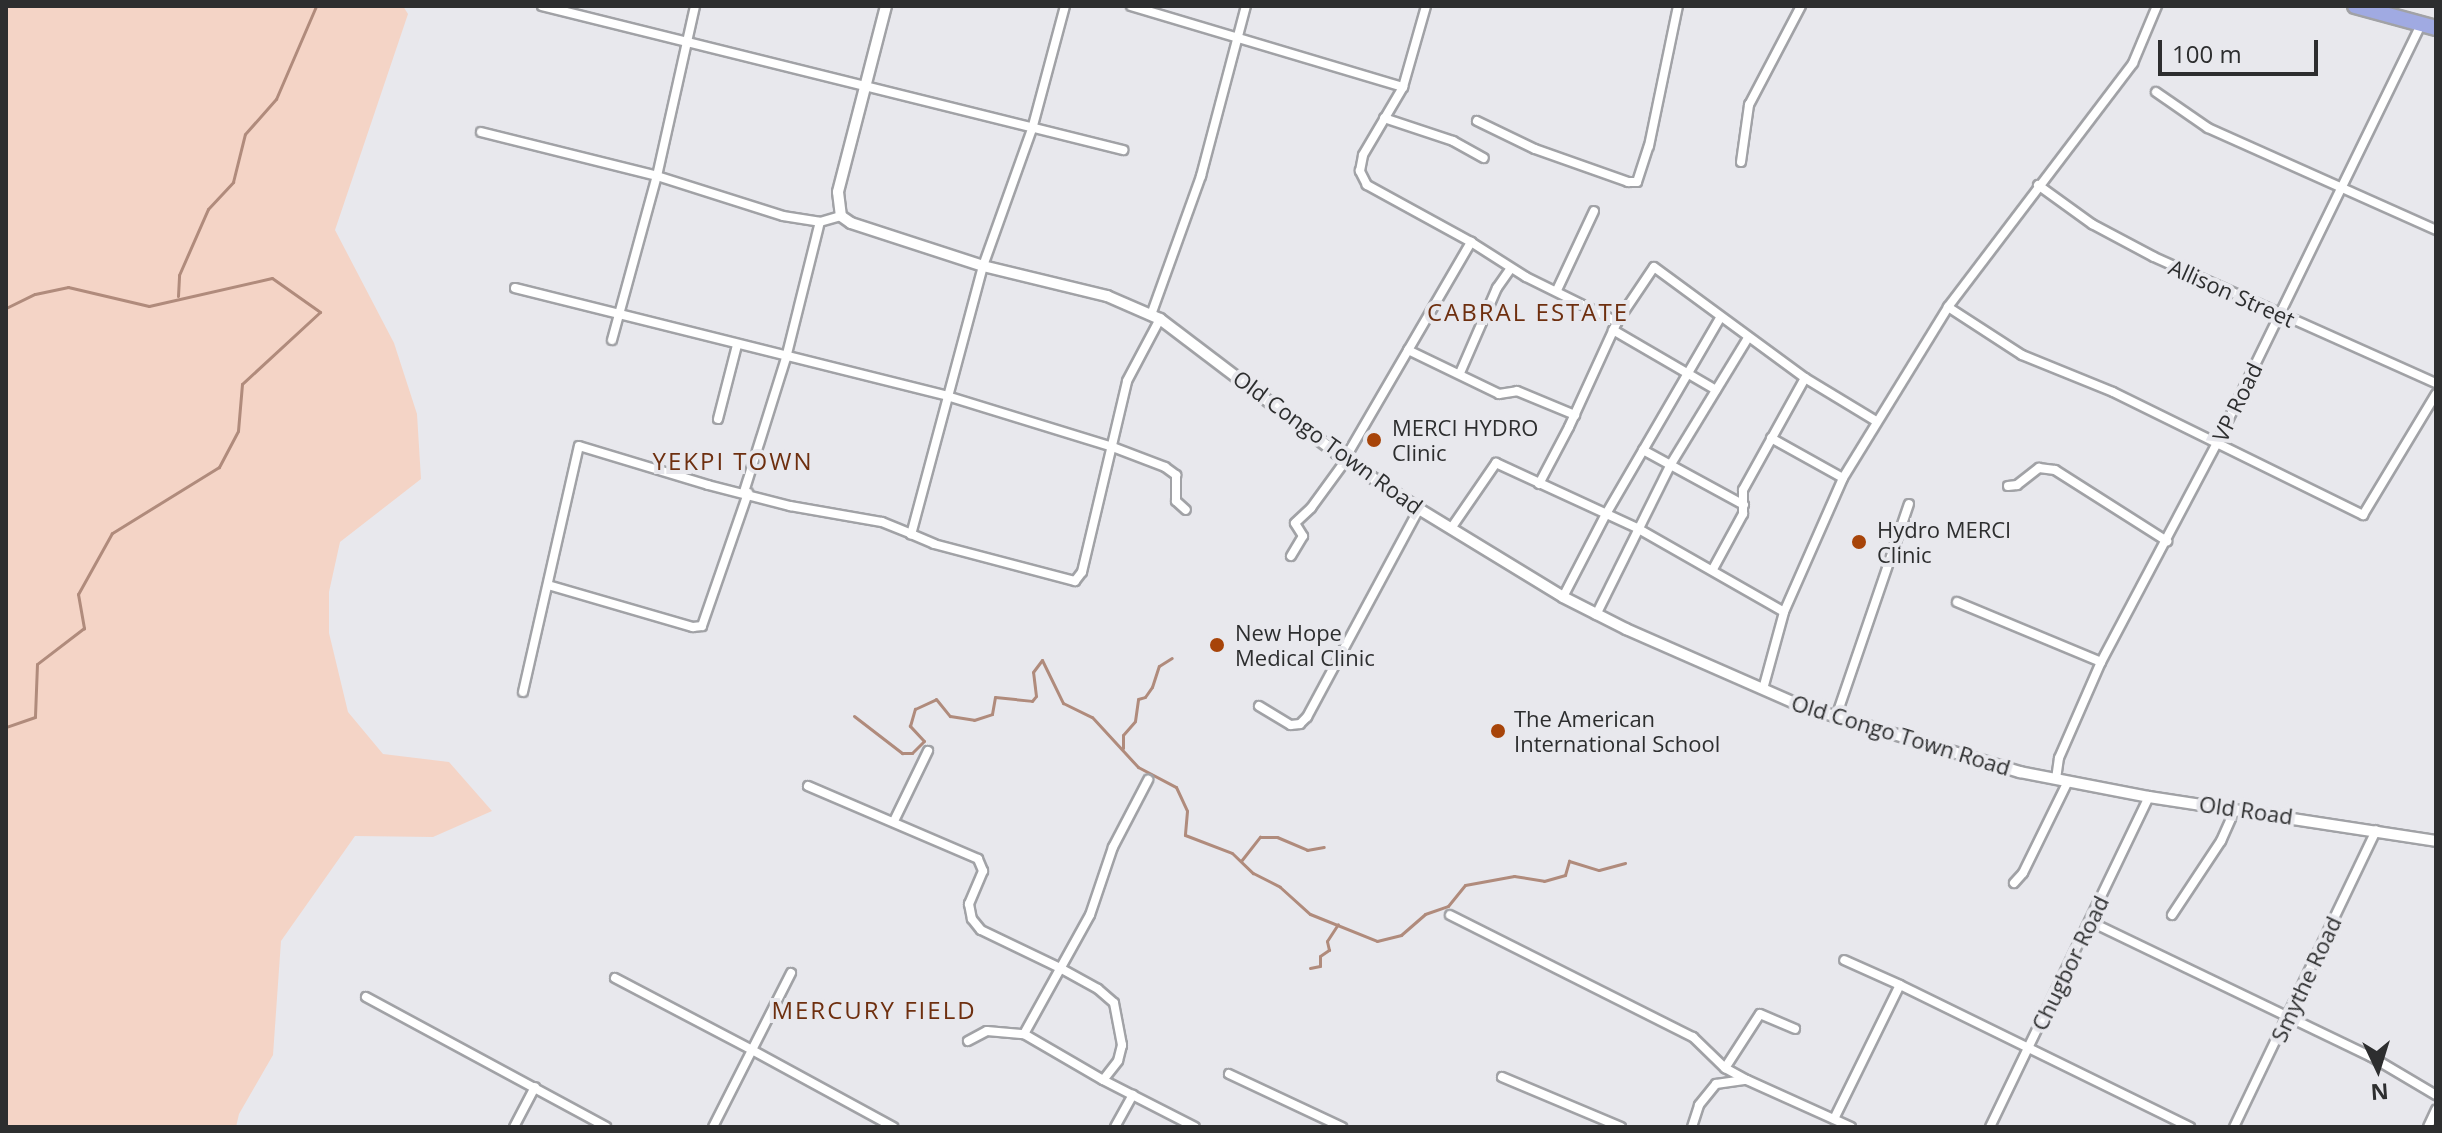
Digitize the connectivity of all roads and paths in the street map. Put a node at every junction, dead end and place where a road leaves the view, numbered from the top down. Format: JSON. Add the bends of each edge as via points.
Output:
{"nodes":[{"id":1,"x":542,"y":6,"type":"edge"},
{"id":2,"x":695,"y":6,"type":"edge"},
{"id":3,"x":886,"y":6,"type":"edge"},
{"id":4,"x":1065,"y":6,"type":"edge"},
{"id":5,"x":1131,"y":6,"type":"edge"},
{"id":6,"x":1246,"y":6,"type":"edge"},
{"id":7,"x":1426,"y":6,"type":"edge"},
{"id":8,"x":1678,"y":6,"type":"edge"},
{"id":9,"x":1801,"y":6,"type":"edge"},
{"id":10,"x":2157,"y":6,"type":"edge"},
{"id":11,"x":2364,"y":7,"type":"edge"},
{"id":12,"x":2421,"y":24,"type":"junction"},
{"id":13,"x":2436,"y":28,"type":"edge"},
{"id":14,"x":1239,"y":36,"type":"junction"},
{"id":15,"x":684,"y":43,"type":"junction"},
{"id":16,"x":865,"y":84,"type":"junction"},
{"id":17,"x":1403,"y":87,"type":"junction"},
{"id":18,"x":2156,"y":92,"type":"dead end"},
{"id":19,"x":1384,"y":118,"type":"junction"},
{"id":20,"x":1477,"y":121,"type":"dead end"},
{"id":21,"x":1032,"y":129,"type":"junction"},
{"id":22,"x":481,"y":132,"type":"dead end"},
{"id":23,"x":1123,"y":150,"type":"dead end"},
{"id":24,"x":1484,"y":158,"type":"dead end"},
{"id":25,"x":1741,"y":162,"type":"dead end"},
{"id":26,"x":657,"y":176,"type":"junction"},
{"id":27,"x":2038,"y":185,"type":"junction"},
{"id":28,"x":2343,"y":189,"type":"junction"},
{"id":29,"x":1594,"y":211,"type":"dead end"},
{"id":30,"x":841,"y":216,"type":"junction"},
{"id":31,"x":820,"y":222,"type":"junction"},
{"id":32,"x":2436,"y":230,"type":"edge"},
{"id":33,"x":1471,"y":242,"type":"junction"},
{"id":34,"x":983,"y":266,"type":"junction"},
{"id":35,"x":1511,"y":268,"type":"junction"},
{"id":36,"x":515,"y":288,"type":"dead end"},
{"id":37,"x":1557,"y":290,"type":"junction"},
{"id":38,"x":1948,"y":307,"type":"junction"},
{"id":39,"x":619,"y":312,"type":"junction"},
{"id":40,"x":2279,"y":314,"type":"junction"},
{"id":41,"x":1156,"y":317,"type":"junction"},
{"id":42,"x":1720,"y":318,"type":"junction"},
{"id":43,"x":1615,"y":326,"type":"junction"},
{"id":44,"x":1748,"y":338,"type":"junction"},
{"id":45,"x":612,"y":340,"type":"dead end"},
{"id":46,"x":737,"y":345,"type":"junction"},
{"id":47,"x":1408,"y":350,"type":"junction"},
{"id":48,"x":786,"y":358,"type":"junction"},
{"id":49,"x":1460,"y":373,"type":"junction"},
{"id":50,"x":1688,"y":373,"type":"junction"},
{"id":51,"x":1805,"y":378,"type":"junction"},
{"id":52,"x":2436,"y":383,"type":"edge"},
{"id":53,"x":1716,"y":390,"type":"junction"},
{"id":54,"x":2436,"y":394,"type":"edge"},
{"id":55,"x":947,"y":396,"type":"junction"},
{"id":56,"x":1575,"y":415,"type":"junction"},
{"id":57,"x":718,"y":419,"type":"dead end"},
{"id":58,"x":1876,"y":421,"type":"junction"},
{"id":59,"x":1771,"y":438,"type":"junction"},
{"id":60,"x":2216,"y":445,"type":"junction"},
{"id":61,"x":1110,"y":446,"type":"junction"},
{"id":62,"x":1643,"y":450,"type":"junction"},
{"id":63,"x":1343,"y":458,"type":"junction"},
{"id":64,"x":1671,"y":464,"type":"junction"},
{"id":65,"x":1843,"y":478,"type":"junction"},
{"id":66,"x":1539,"y":484,"type":"junction"},
{"id":67,"x":2008,"y":486,"type":"dead end"},
{"id":68,"x":746,"y":493,"type":"junction"},
{"id":69,"x":1909,"y":504,"type":"dead end"},
{"id":70,"x":1745,"y":505,"type":"junction"},
{"id":71,"x":1419,"y":509,"type":"junction"},
{"id":72,"x":1186,"y":510,"type":"dead end"},
{"id":73,"x":1606,"y":514,"type":"junction"},
{"id":74,"x":1452,"y":527,"type":"junction"},
{"id":75,"x":1637,"y":528,"type":"junction"},
{"id":76,"x":911,"y":534,"type":"junction"},
{"id":77,"x":2167,"y":541,"type":"junction"},
{"id":78,"x":1291,"y":556,"type":"dead end"},
{"id":79,"x":1713,"y":569,"type":"junction"},
{"id":80,"x":548,"y":585,"type":"junction"},
{"id":81,"x":1563,"y":597,"type":"junction"},
{"id":82,"x":1957,"y":602,"type":"dead end"},
{"id":83,"x":1784,"y":612,"type":"junction"},
{"id":84,"x":1596,"y":615,"type":"junction"},
{"id":85,"x":2101,"y":662,"type":"junction"},
{"id":86,"x":1763,"y":689,"type":"junction"},
{"id":87,"x":523,"y":692,"type":"dead end"},
{"id":88,"x":1259,"y":706,"type":"dead end"},
{"id":89,"x":1836,"y":717,"type":"junction"},
{"id":90,"x":928,"y":751,"type":"dead end"},
{"id":91,"x":1148,"y":780,"type":"dead end"},
{"id":92,"x":2062,"y":780,"type":"junction"},
{"id":93,"x":808,"y":786,"type":"dead end"},
{"id":94,"x":2149,"y":797,"type":"junction"},
{"id":95,"x":2235,"y":809,"type":"junction"},
{"id":96,"x":894,"y":821,"type":"junction"},
{"id":97,"x":2376,"y":830,"type":"junction"},
{"id":98,"x":2436,"y":841,"type":"edge"},
{"id":99,"x":2014,"y":883,"type":"dead end"},
{"id":100,"x":1450,"y":915,"type":"dead end"},
{"id":101,"x":2172,"y":915,"type":"dead end"},
{"id":102,"x":2091,"y":922,"type":"junction"},
{"id":103,"x":1844,"y":960,"type":"dead end"},
{"id":104,"x":1060,"y":968,"type":"junction"},
{"id":105,"x":791,"y":973,"type":"dead end"},
{"id":106,"x":615,"y":978,"type":"dead end"},
{"id":107,"x":1900,"y":985,"type":"junction"},
{"id":108,"x":366,"y":997,"type":"dead end"},
{"id":109,"x":2288,"y":1017,"type":"junction"},
{"id":110,"x":1795,"y":1029,"type":"dead end"},
{"id":111,"x":1024,"y":1034,"type":"junction"},
{"id":112,"x":968,"y":1041,"type":"dead end"},
{"id":113,"x":752,"y":1050,"type":"junction"},
{"id":114,"x":2028,"y":1051,"type":"junction"},
{"id":115,"x":1725,"y":1068,"type":"junction"},
{"id":116,"x":1229,"y":1074,"type":"dead end"},
{"id":117,"x":1502,"y":1077,"type":"dead end"},
{"id":118,"x":1103,"y":1080,"type":"junction"},
{"id":119,"x":1747,"y":1080,"type":"junction"},
{"id":120,"x":535,"y":1087,"type":"junction"},
{"id":121,"x":1133,"y":1095,"type":"junction"},
{"id":122,"x":2436,"y":1095,"type":"edge"},
{"id":123,"x":2436,"y":1110,"type":"edge"},
{"id":124,"x":1834,"y":1119,"type":"junction"},
{"id":125,"x":514,"y":1127,"type":"edge"},
{"id":126,"x":606,"y":1127,"type":"edge"},
{"id":127,"x":713,"y":1127,"type":"edge"},
{"id":128,"x":893,"y":1127,"type":"edge"},
{"id":129,"x":1115,"y":1127,"type":"edge"},
{"id":130,"x":1195,"y":1127,"type":"edge"},
{"id":131,"x":1342,"y":1127,"type":"edge"},
{"id":132,"x":1621,"y":1127,"type":"edge"},
{"id":133,"x":1692,"y":1127,"type":"edge"},
{"id":134,"x":1851,"y":1127,"type":"edge"},
{"id":135,"x":1990,"y":1127,"type":"edge"},
{"id":136,"x":2190,"y":1127,"type":"edge"},
{"id":137,"x":2234,"y":1127,"type":"edge"},
{"id":138,"x":2428,"y":1127,"type":"edge"}],
"edges":[{"from":1,"to":15,"type":"street"},
{"from":2,"to":15,"type":"street"},
{"from":3,"to":16,"type":"street"},
{"from":4,"to":21,"type":"street"},
{"from":5,"to":14,"type":"street"},
{"from":6,"to":14,"type":"street"},
{"from":7,"to":17,"type":"street"},
{"from":8,"to":20,"type":"street","via":[[1637,182],[1535,149]]},
{"from":9,"to":25,"type":"street","via":[[1749,105]]},
{"from":10,"to":27,"type":"street","via":[[2133,63]]},
{"from":11,"to":12,"type":"highway"},
{"from":12,"to":13,"type":"highway"},
{"from":12,"to":28,"type":"street","name":"VP Road"},
{"from":14,"to":17,"type":"street"},
{"from":14,"to":41,"type":"street"},
{"from":15,"to":16,"type":"street"},
{"from":15,"to":26,"type":"street"},
{"from":16,"to":21,"type":"street"},
{"from":16,"to":30,"type":"street","via":[[838,192]]},
{"from":17,"to":19,"type":"street"},
{"from":18,"to":28,"type":"street","via":[[2208,128]]},
{"from":19,"to":24,"type":"street","via":[[1453,141]]},
{"from":19,"to":33,"type":"street","via":[[1363,155],[1360,171],[1367,185]]},
{"from":21,"to":23,"type":"street"},
{"from":21,"to":34,"type":"street"},
{"from":22,"to":26,"type":"street"},
{"from":26,"to":31,"type":"street","via":[[783,216]]},
{"from":26,"to":39,"type":"street"},
{"from":27,"to":38,"type":"street"},
{"from":27,"to":40,"type":"street","name":"Allison Street","via":[[2092,224]]},
{"from":28,"to":32,"type":"street"},
{"from":28,"to":40,"type":"street","name":"VP Road"},
{"from":29,"to":37,"type":"street"},
{"from":30,"to":31,"type":"street"},
{"from":30,"to":34,"type":"street","name":"Old Congo Town Road","via":[[862,228]]},
{"from":31,"to":48,"type":"street"},
{"from":33,"to":35,"type":"street"},
{"from":33,"to":47,"type":"street"},
{"from":34,"to":41,"type":"street","name":"Old Congo Town Road","via":[[1107,296]]},
{"from":34,"to":55,"type":"street"},
{"from":35,"to":37,"type":"street"},
{"from":35,"to":49,"type":"street"},
{"from":36,"to":39,"type":"street"},
{"from":37,"to":43,"type":"street"},
{"from":38,"to":58,"type":"street"},
{"from":38,"to":60,"type":"street","via":[[2022,355],[2113,392]]},
{"from":39,"to":45,"type":"street"},
{"from":39,"to":46,"type":"street"},
{"from":40,"to":52,"type":"street","name":"Allison Street"},
{"from":40,"to":60,"type":"street","name":"VP Road"},
{"from":41,"to":61,"type":"street","via":[[1127,381]]},
{"from":41,"to":63,"type":"street","name":"Old Congo Town Road"},
{"from":42,"to":43,"type":"street","via":[[1654,267]]},
{"from":42,"to":44,"type":"street"},
{"from":42,"to":50,"type":"street"},
{"from":43,"to":50,"type":"street"},
{"from":43,"to":56,"type":"street"},
{"from":44,"to":51,"type":"street"},
{"from":44,"to":53,"type":"street"},
{"from":46,"to":48,"type":"street"},
{"from":46,"to":57,"type":"street"},
{"from":47,"to":49,"type":"street"},
{"from":47,"to":63,"type":"street"},
{"from":48,"to":55,"type":"street"},
{"from":48,"to":68,"type":"street"},
{"from":49,"to":56,"type":"street","via":[[1499,394],[1517,391]]},
{"from":50,"to":53,"type":"street"},
{"from":50,"to":62,"type":"street"},
{"from":51,"to":58,"type":"street"},
{"from":51,"to":59,"type":"street"},
{"from":53,"to":64,"type":"street"},
{"from":54,"to":60,"type":"street","via":[[2363,515]]},
{"from":55,"to":61,"type":"street"},
{"from":55,"to":76,"type":"street"},
{"from":56,"to":66,"type":"street"},
{"from":58,"to":65,"type":"street"},
{"from":59,"to":65,"type":"street"},
{"from":59,"to":70,"type":"street","via":[[1743,490]]},
{"from":60,"to":77,"type":"street","name":"VP Road"},
{"from":61,"to":72,"type":"street","via":[[1176,475],[1176,501]]},
{"from":61,"to":76,"type":"street","via":[[1082,572],[1075,581]]},
{"from":62,"to":64,"type":"street"},
{"from":62,"to":73,"type":"street"},
{"from":63,"to":71,"type":"street","name":"Old Congo Town Road"},
{"from":63,"to":78,"type":"street","via":[[1295,523],[1303,536]]},
{"from":64,"to":70,"type":"street"},
{"from":64,"to":75,"type":"street"},
{"from":65,"to":83,"type":"street"},
{"from":66,"to":73,"type":"street"},
{"from":66,"to":74,"type":"street","via":[[1496,463]]},
{"from":67,"to":77,"type":"street","via":[[2039,468],[2055,470]]},
{"from":68,"to":76,"type":"street","via":[[882,522]]},
{"from":68,"to":80,"type":"street","via":[[702,626]]},
{"from":68,"to":80,"type":"street","via":[[579,446]]},
{"from":69,"to":89,"type":"street"},
{"from":70,"to":79,"type":"street"},
{"from":71,"to":74,"type":"street","name":"Old Congo Town Road"},
{"from":71,"to":88,"type":"street","via":[[1307,717],[1291,725]]},
{"from":73,"to":75,"type":"street"},
{"from":73,"to":81,"type":"street"},
{"from":74,"to":81,"type":"street","name":"Old Congo Town Road"},
{"from":75,"to":79,"type":"street"},
{"from":75,"to":84,"type":"street"},
{"from":77,"to":85,"type":"street","name":"VP Road"},
{"from":79,"to":83,"type":"street"},
{"from":80,"to":87,"type":"street"},
{"from":81,"to":84,"type":"street","name":"Old Congo Town Road"},
{"from":82,"to":85,"type":"street"},
{"from":83,"to":86,"type":"street"},
{"from":84,"to":86,"type":"street","name":"Old Congo Town Road"},
{"from":85,"to":92,"type":"street","name":"VP Road","via":[[2059,758]]},
{"from":86,"to":89,"type":"street","name":"Old Congo Town Road"},
{"from":89,"to":92,"type":"street","name":"Old Congo Town Road"},
{"from":90,"to":96,"type":"street"},
{"from":91,"to":104,"type":"street","via":[[1113,847],[1090,915]]},
{"from":92,"to":94,"type":"street","name":"Old Road"},
{"from":92,"to":99,"type":"street","name":"VP Road"},
{"from":93,"to":96,"type":"street"},
{"from":94,"to":95,"type":"street","name":"Old Road"},
{"from":94,"to":102,"type":"street","name":"Chugbor Road"},
{"from":95,"to":97,"type":"street","name":"Old Road"},
{"from":95,"to":101,"type":"street","via":[[2221,841]]},
{"from":96,"to":104,"type":"street","via":[[978,859],[983,871],[969,904],[972,919],[981,930]]},
{"from":97,"to":98,"type":"street","name":"Old Road"},
{"from":97,"to":109,"type":"street","name":"Smythe Road"},
{"from":100,"to":115,"type":"street","via":[[1693,1037]]},
{"from":102,"to":109,"type":"street"},
{"from":102,"to":114,"type":"street","name":"Chugbor Road"},
{"from":103,"to":107,"type":"street"},
{"from":104,"to":111,"type":"street"},
{"from":104,"to":118,"type":"street","via":[[1114,1003],[1122,1045],[1118,1061]]},
{"from":105,"to":113,"type":"street"},
{"from":106,"to":113,"type":"street"},
{"from":107,"to":114,"type":"street"},
{"from":107,"to":124,"type":"street"},
{"from":108,"to":120,"type":"street"},
{"from":109,"to":122,"type":"street"},
{"from":109,"to":137,"type":"street","name":"Smythe Road"},
{"from":110,"to":115,"type":"street","via":[[1760,1014]]},
{"from":111,"to":112,"type":"street","via":[[987,1031]]},
{"from":111,"to":118,"type":"street"},
{"from":113,"to":127,"type":"street"},
{"from":113,"to":128,"type":"street"},
{"from":114,"to":135,"type":"street","name":"Chugbor Road"},
{"from":114,"to":136,"type":"street"},
{"from":115,"to":119,"type":"street"},
{"from":116,"to":131,"type":"street"},
{"from":117,"to":132,"type":"street"},
{"from":118,"to":121,"type":"street"},
{"from":119,"to":124,"type":"street"},
{"from":119,"to":133,"type":"street","via":[[1716,1084],[1699,1105]]},
{"from":120,"to":125,"type":"street"},
{"from":120,"to":126,"type":"street"},
{"from":121,"to":129,"type":"street"},
{"from":121,"to":130,"type":"street"},
{"from":123,"to":138,"type":"street"},
{"from":124,"to":134,"type":"street"}]}
